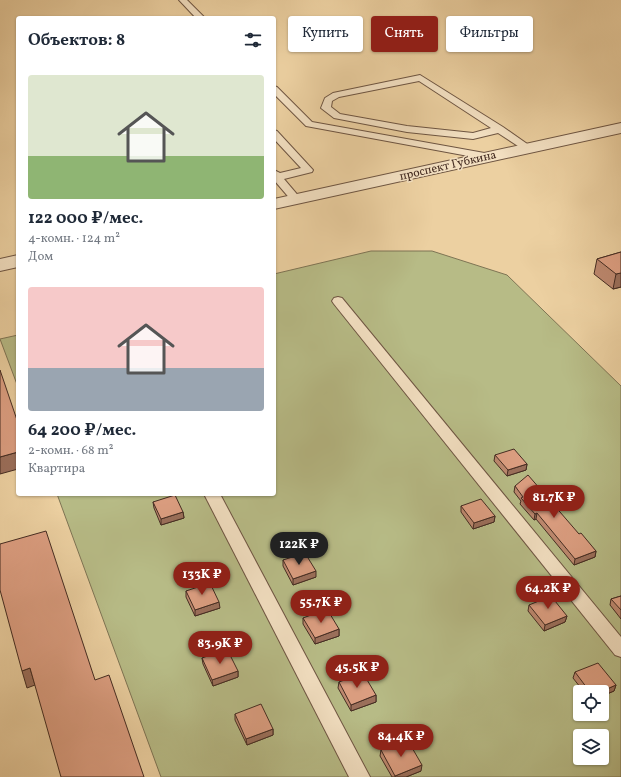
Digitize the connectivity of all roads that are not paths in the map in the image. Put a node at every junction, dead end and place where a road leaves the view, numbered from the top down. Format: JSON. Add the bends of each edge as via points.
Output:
{"nodes":[{"id":1,"x":183,"y":0,"type":"edge"},
{"id":2,"x":200,"y":16,"type":"edge"},
{"id":3,"x":276,"y":91,"type":"edge"},
{"id":4,"x":621,"y":128,"type":"edge"},
{"id":5,"x":500,"y":129,"type":"junction"},
{"id":6,"x":276,"y":135,"type":"edge"},
{"id":7,"x":528,"y":148,"type":"junction"},
{"id":8,"x":490,"y":157,"type":"junction"},
{"id":9,"x":276,"y":175,"type":"edge"},
{"id":10,"x":296,"y":199,"type":"junction"},
{"id":11,"x":276,"y":204,"type":"edge"},
{"id":12,"x":16,"y":261,"type":"edge"},
{"id":13,"x":0,"y":265,"type":"edge"},
{"id":14,"x":338,"y":301,"type":"dead end"},
{"id":15,"x":213,"y":496,"type":"edge"},
{"id":16,"x":621,"y":650,"type":"edge"},
{"id":17,"x":360,"y":777,"type":"edge"}],
"edges":[{"from":1,"to":2,"type":"lane"},
{"from":3,"to":8,"type":"lane","via":[[309,124]]},
{"from":4,"to":7,"type":"street","name":"проспект Губкина"},
{"from":5,"to":5,"type":"lane","via":[[420,78],[336,95],[328,100],[326,108],[337,116],[407,129],[473,136]]},
{"from":5,"to":7,"type":"lane"},
{"from":6,"to":9,"type":"lane","via":[[308,170]]},
{"from":7,"to":8,"type":"street","name":"проспект Губкина"},
{"from":8,"to":10,"type":"street","name":"проспект Губкина"},
{"from":9,"to":10,"type":"lane"},
{"from":10,"to":11,"type":"street","name":"проспект Губкина"},
{"from":12,"to":13,"type":"street"},
{"from":14,"to":16,"type":"lane"},
{"from":15,"to":17,"type":"lane"}]}
